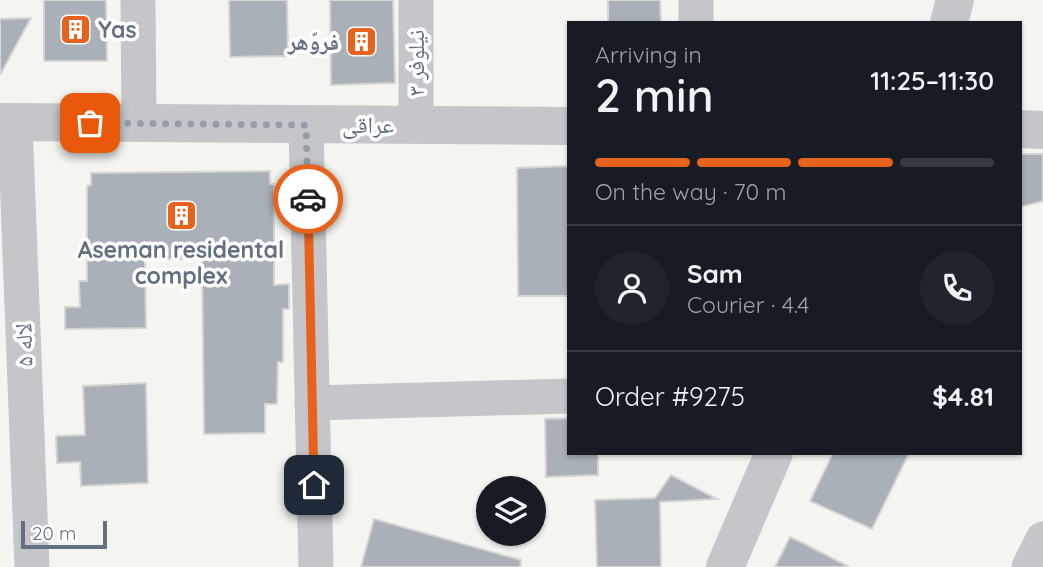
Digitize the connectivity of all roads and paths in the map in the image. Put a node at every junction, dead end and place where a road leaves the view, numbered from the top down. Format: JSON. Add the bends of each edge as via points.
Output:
{"nodes":[{"id":1,"x":138,"y":0,"type":"edge"},
{"id":2,"x":416,"y":0,"type":"edge"},
{"id":3,"x":696,"y":0,"type":"edge"},
{"id":4,"x":955,"y":0,"type":"edge"},
{"id":5,"x":696,"y":21,"type":"edge"},
{"id":6,"x":950,"y":21,"type":"edge"},
{"id":7,"x":8,"y":122,"type":"edge"},
{"id":8,"x":139,"y":123,"type":"junction"},
{"id":9,"x":306,"y":125,"type":"junction"},
{"id":10,"x":416,"y":125,"type":"junction"},
{"id":11,"x":567,"y":126,"type":"edge"},
{"id":12,"x":1022,"y":130,"type":"edge"},
{"id":13,"x":1043,"y":130,"type":"edge"},
{"id":14,"x":567,"y":396,"type":"edge"},
{"id":15,"x":312,"y":403,"type":"junction"},
{"id":16,"x":774,"y":455,"type":"edge"},
{"id":17,"x":1043,"y":539,"type":"edge"},
{"id":18,"x":32,"y":567,"type":"edge"},
{"id":19,"x":317,"y":567,"type":"edge"},
{"id":20,"x":725,"y":567,"type":"edge"},
{"id":21,"x":1029,"y":567,"type":"edge"}],
"edges":[{"from":1,"to":8,"type":"street"},
{"from":2,"to":10,"type":"street","name":"نیلوفر ۳"},
{"from":3,"to":5,"type":"street"},
{"from":4,"to":6,"type":"street"},
{"from":7,"to":8,"type":"street","name":"عراقی"},
{"from":7,"to":18,"type":"street","name":"لاله ۵"},
{"from":8,"to":9,"type":"street","name":"عراقی"},
{"from":9,"to":10,"type":"street","name":"عراقی"},
{"from":9,"to":15,"type":"street"},
{"from":10,"to":11,"type":"street","name":"عراقی"},
{"from":12,"to":13,"type":"street"},
{"from":14,"to":15,"type":"street"},
{"from":15,"to":19,"type":"street"},
{"from":16,"to":20,"type":"street"},
{"from":17,"to":21,"type":"street"}]}
